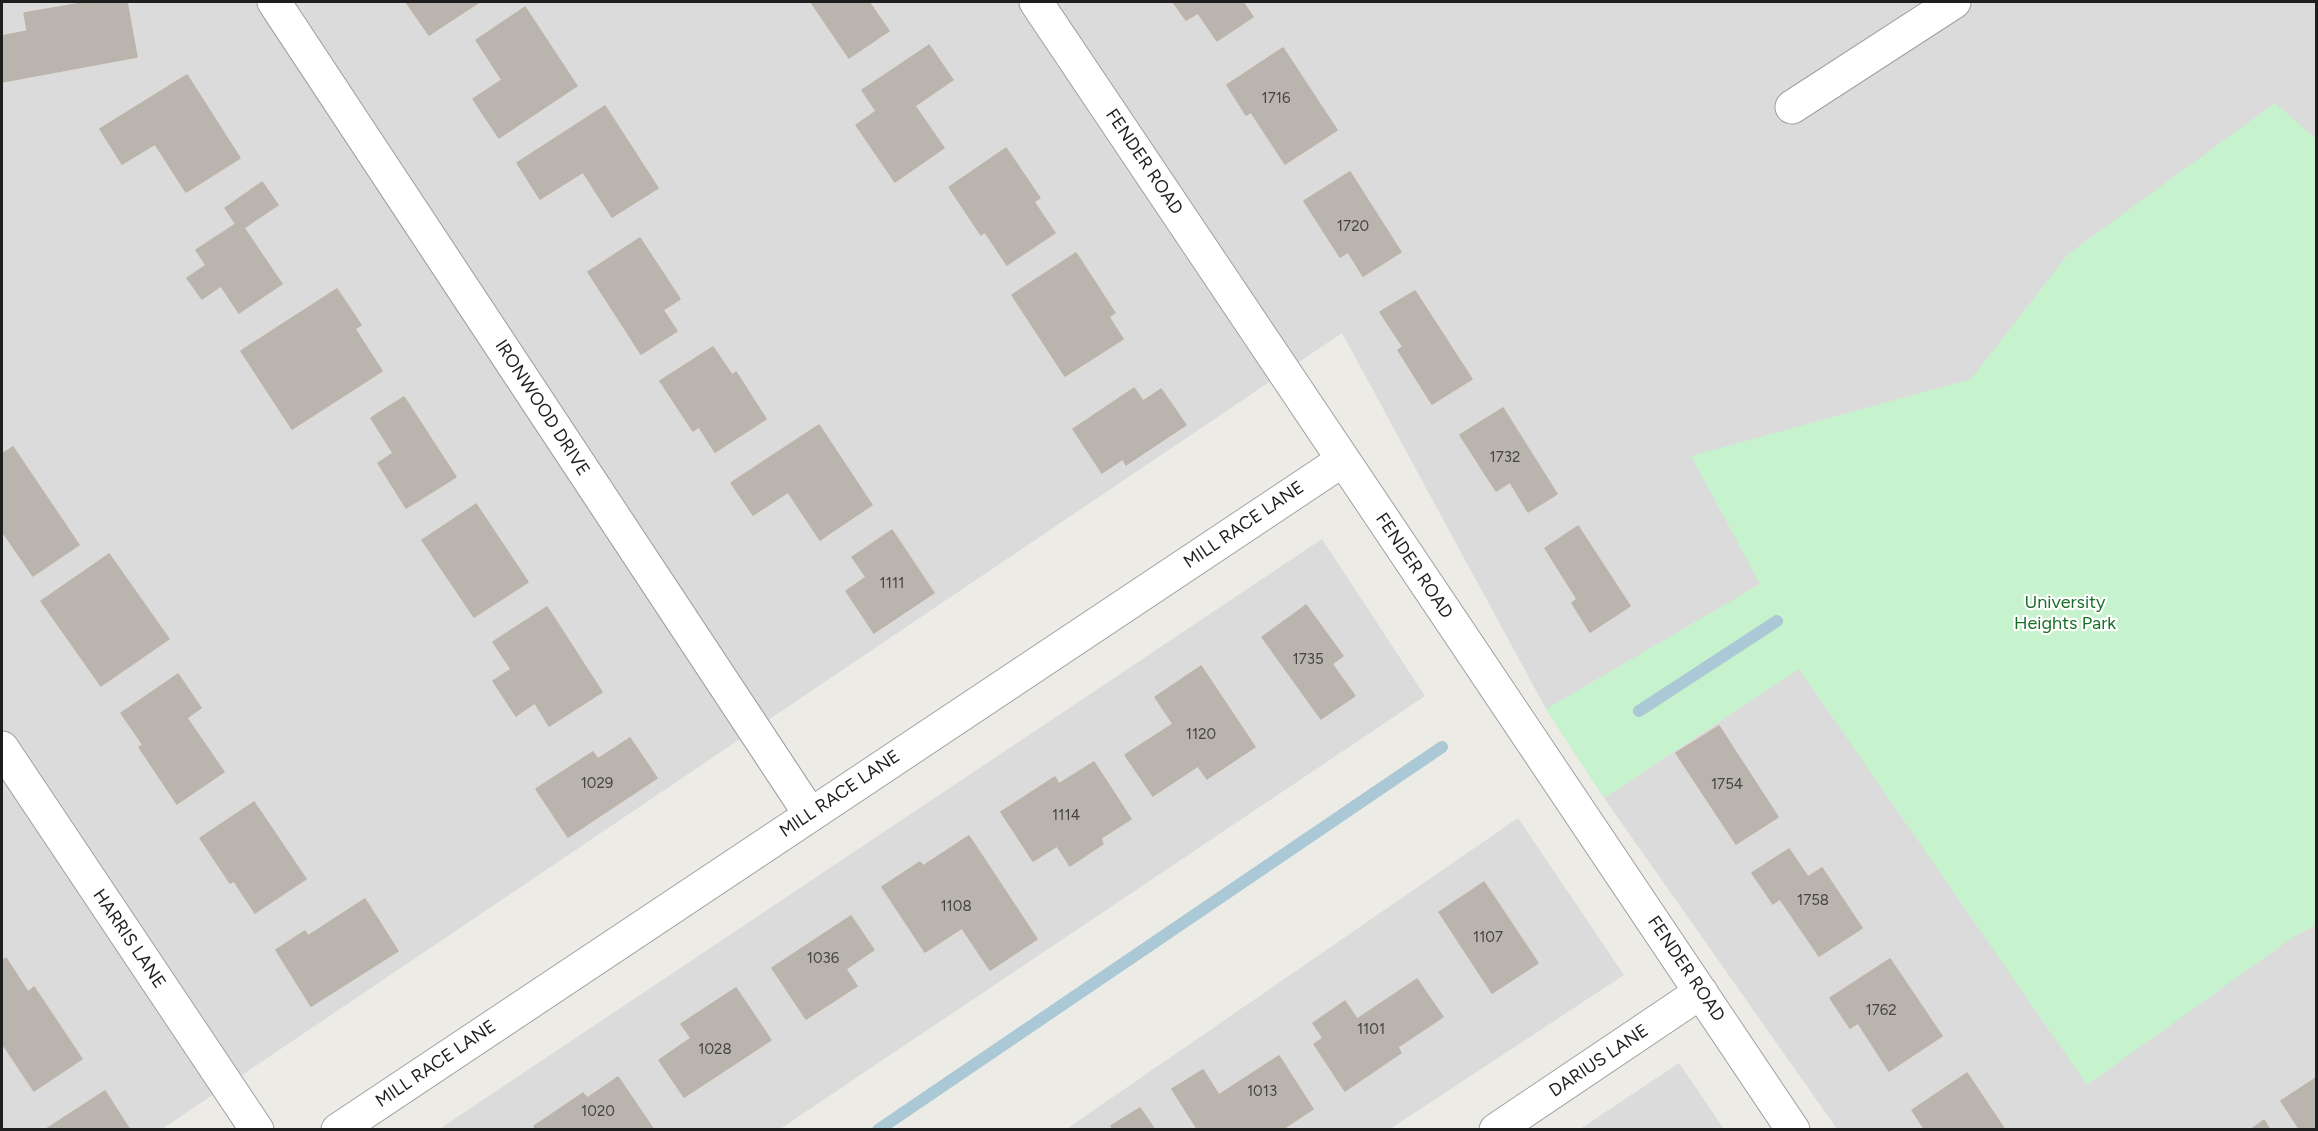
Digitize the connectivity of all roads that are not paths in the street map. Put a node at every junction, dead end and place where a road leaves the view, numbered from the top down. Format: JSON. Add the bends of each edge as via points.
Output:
{"nodes":[{"id":1,"x":274,"y":2,"type":"edge"},
{"id":2,"x":1036,"y":2,"type":"edge"},
{"id":3,"x":1954,"y":2,"type":"edge"},
{"id":4,"x":1792,"y":107,"type":"dead end"},
{"id":5,"x":1343,"y":460,"type":"junction"},
{"id":6,"x":2,"y":748,"type":"edge"},
{"id":7,"x":810,"y":813,"type":"junction"},
{"id":8,"x":1701,"y":992,"type":"junction"},
{"id":9,"x":257,"y":1130,"type":"edge"},
{"id":10,"x":338,"y":1130,"type":"edge"},
{"id":11,"x":1496,"y":1130,"type":"edge"},
{"id":12,"x":1793,"y":1130,"type":"edge"}],
"edges":[{"from":1,"to":7,"type":"street","name":"IRONWOOD DRIVE"},
{"from":2,"to":5,"type":"street","name":"FENDER ROAD"},
{"from":3,"to":4,"type":"street"},
{"from":5,"to":7,"type":"street","name":"MILL RACE LANE"},
{"from":5,"to":8,"type":"street","name":"FENDER ROAD"},
{"from":6,"to":9,"type":"street","name":"HARRIS LANE"},
{"from":7,"to":10,"type":"street","name":"MILL RACE LANE"},
{"from":8,"to":11,"type":"street","name":"DARIUS LANE"},
{"from":8,"to":12,"type":"street","name":"FENDER ROAD"}]}
